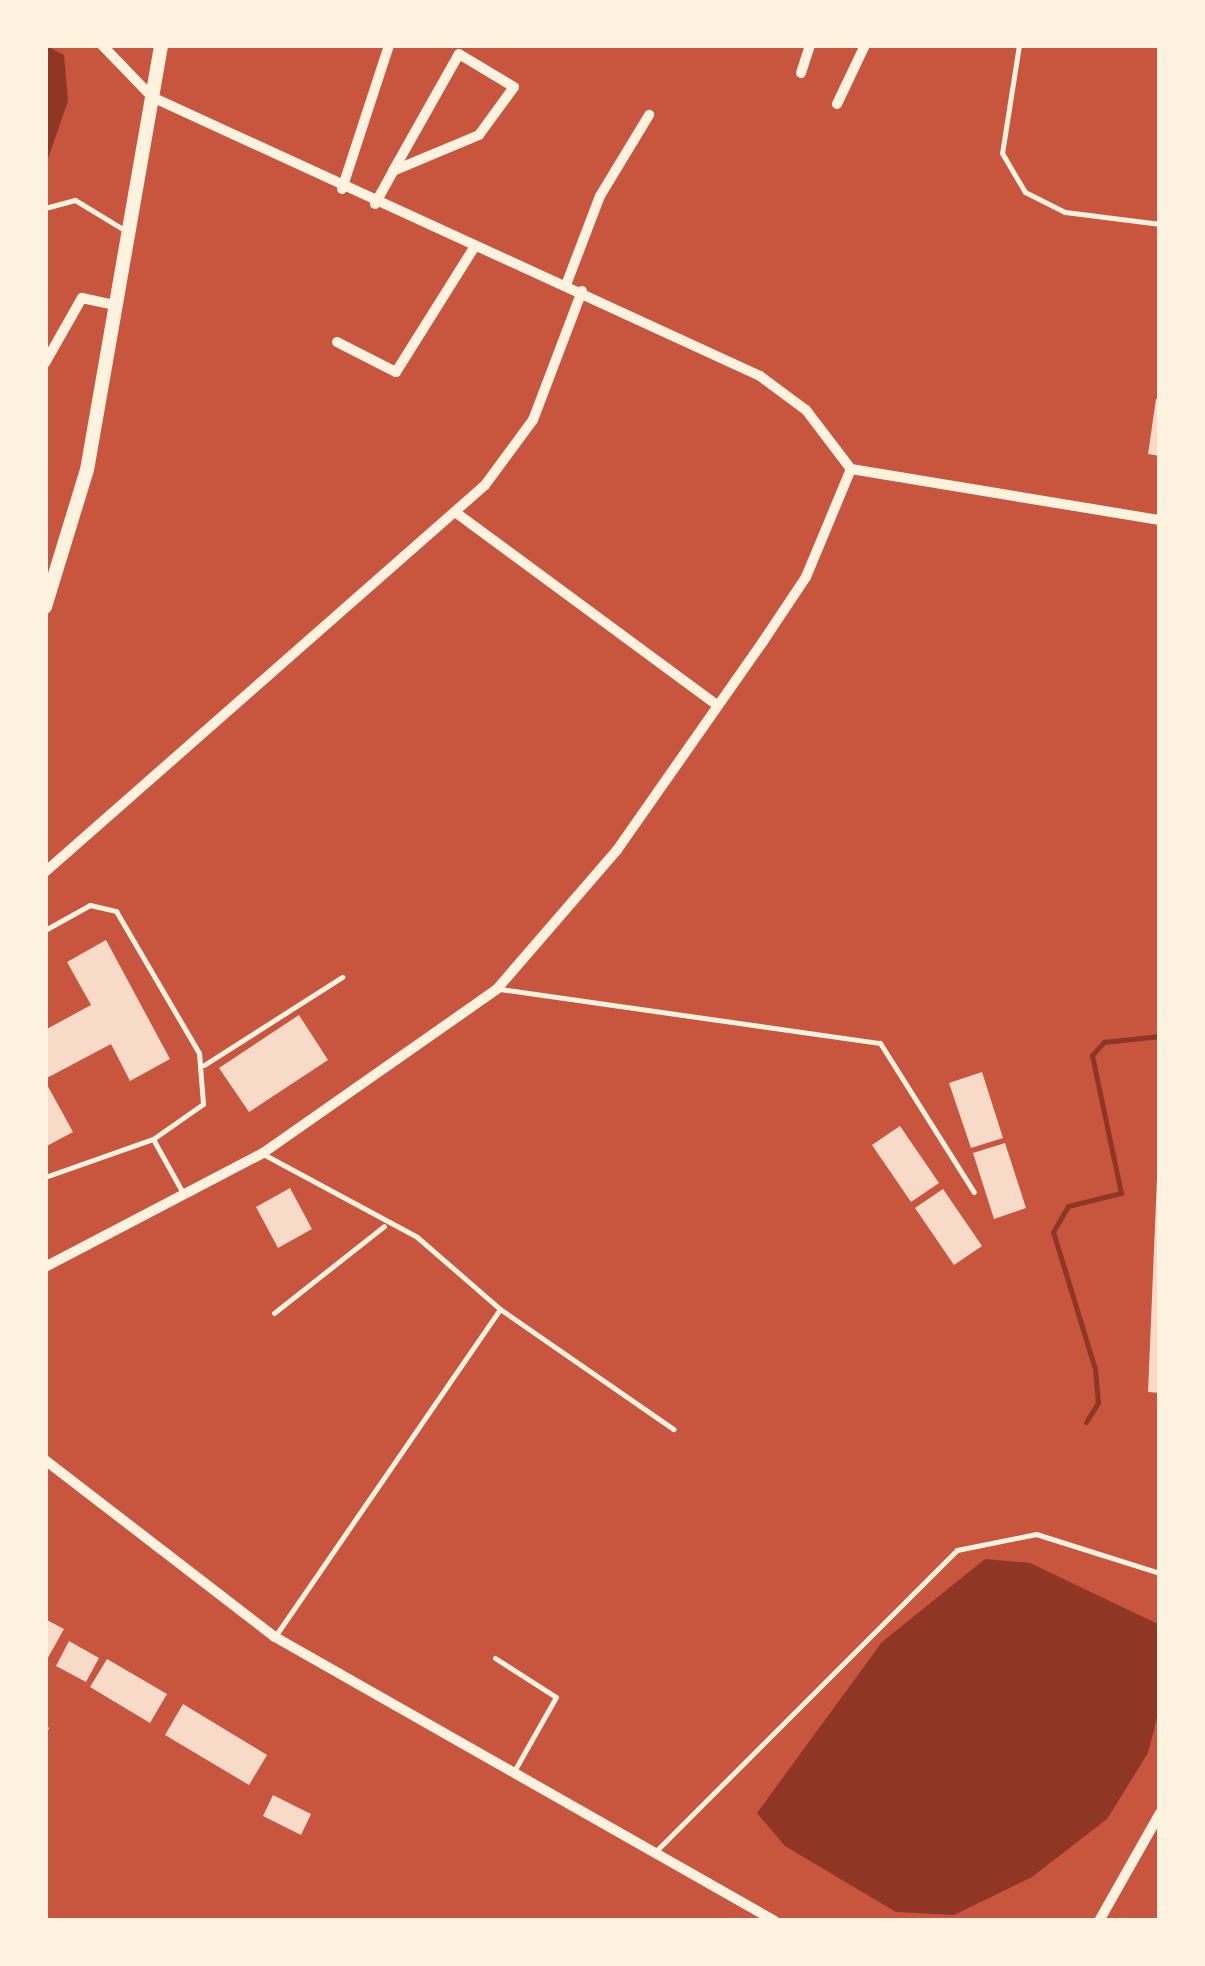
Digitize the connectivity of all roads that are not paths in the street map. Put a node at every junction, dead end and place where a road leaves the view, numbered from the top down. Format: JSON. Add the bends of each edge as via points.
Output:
{"nodes":[{"id":1,"x":102,"y":45,"type":"edge"},
{"id":2,"x":160,"y":45,"type":"edge"},
{"id":3,"x":389,"y":45,"type":"edge"},
{"id":4,"x":810,"y":45,"type":"edge"},
{"id":5,"x":866,"y":45,"type":"edge"},
{"id":6,"x":1019,"y":45,"type":"edge"},
{"id":7,"x":801,"y":73,"type":"dead end"},
{"id":8,"x":152,"y":97,"type":"junction"},
{"id":9,"x":837,"y":104,"type":"dead end"},
{"id":10,"x":648,"y":115,"type":"dead end"},
{"id":11,"x":394,"y":171,"type":"junction"},
{"id":12,"x":342,"y":190,"type":"junction"},
{"id":13,"x":375,"y":204,"type":"junction"},
{"id":14,"x":45,"y":208,"type":"edge"},
{"id":15,"x":1160,"y":224,"type":"edge"},
{"id":16,"x":128,"y":232,"type":"junction"},
{"id":17,"x":475,"y":246,"type":"junction"},
{"id":18,"x":566,"y":285,"type":"junction"},
{"id":19,"x":582,"y":292,"type":"junction"},
{"id":20,"x":116,"y":306,"type":"junction"},
{"id":21,"x":337,"y":342,"type":"dead end"},
{"id":22,"x":45,"y":363,"type":"edge"},
{"id":23,"x":852,"y":469,"type":"junction"},
{"id":24,"x":455,"y":512,"type":"junction"},
{"id":25,"x":1160,"y":520,"type":"edge"},
{"id":26,"x":45,"y":607,"type":"edge"},
{"id":27,"x":714,"y":703,"type":"junction"},
{"id":28,"x":45,"y":872,"type":"edge"},
{"id":29,"x":45,"y":930,"type":"edge"},
{"id":30,"x":342,"y":976,"type":"dead end"},
{"id":31,"x":498,"y":989,"type":"junction"},
{"id":32,"x":204,"y":1065,"type":"junction"},
{"id":33,"x":152,"y":1139,"type":"junction"},
{"id":34,"x":262,"y":1153,"type":"junction"},
{"id":35,"x":45,"y":1177,"type":"edge"},
{"id":36,"x":182,"y":1191,"type":"junction"},
{"id":37,"x":974,"y":1192,"type":"dead end"},
{"id":38,"x":384,"y":1226,"type":"junction"},
{"id":39,"x":45,"y":1267,"type":"edge"},
{"id":40,"x":500,"y":1309,"type":"junction"},
{"id":41,"x":274,"y":1314,"type":"dead end"},
{"id":42,"x":673,"y":1429,"type":"dead end"},
{"id":43,"x":45,"y":1460,"type":"edge"},
{"id":44,"x":1160,"y":1573,"type":"edge"},
{"id":45,"x":274,"y":1637,"type":"junction"},
{"id":46,"x":496,"y":1658,"type":"dead end"},
{"id":47,"x":512,"y":1776,"type":"junction"},
{"id":48,"x":1159,"y":1817,"type":"edge"},
{"id":49,"x":653,"y":1854,"type":"junction"},
{"id":50,"x":775,"y":1921,"type":"edge"},
{"id":51,"x":1099,"y":1921,"type":"edge"}],
"edges":[{"from":1,"to":8,"type":"street"},
{"from":2,"to":8,"type":"street"},
{"from":3,"to":12,"type":"street"},
{"from":4,"to":7,"type":"street"},
{"from":5,"to":9,"type":"street"},
{"from":6,"to":15,"type":"lane","via":[[1002,152],[1024,192],[1065,212]]},
{"from":8,"to":12,"type":"street"},
{"from":8,"to":16,"type":"street"},
{"from":10,"to":18,"type":"street","via":[[600,196]]},
{"from":11,"to":11,"type":"street","via":[[458,54],[514,87],[479,135]]},
{"from":11,"to":13,"type":"street"},
{"from":12,"to":13,"type":"street"},
{"from":13,"to":17,"type":"street"},
{"from":14,"to":16,"type":"lane","via":[[76,200]]},
{"from":16,"to":20,"type":"street"},
{"from":17,"to":18,"type":"street"},
{"from":17,"to":21,"type":"street","via":[[396,372]]},
{"from":18,"to":19,"type":"street"},
{"from":19,"to":23,"type":"street","via":[[760,376],[806,410]]},
{"from":19,"to":24,"type":"street","via":[[533,420]]},
{"from":20,"to":22,"type":"street","via":[[82,298]]},
{"from":20,"to":26,"type":"street","via":[[86,470]]},
{"from":23,"to":25,"type":"street"},
{"from":23,"to":27,"type":"street","via":[[806,577]]},
{"from":24,"to":27,"type":"street"},
{"from":24,"to":28,"type":"street"},
{"from":27,"to":31,"type":"street","via":[[617,850]]},
{"from":29,"to":32,"type":"lane","via":[[90,904],[116,911]]},
{"from":30,"to":32,"type":"lane"},
{"from":31,"to":34,"type":"street"},
{"from":31,"to":37,"type":"lane","via":[[880,1043]]},
{"from":32,"to":33,"type":"lane","via":[[203,1104]]},
{"from":33,"to":35,"type":"lane"},
{"from":33,"to":36,"type":"lane"},
{"from":34,"to":36,"type":"street"},
{"from":34,"to":38,"type":"lane"},
{"from":36,"to":39,"type":"street"},
{"from":38,"to":40,"type":"lane","via":[[417,1237]]},
{"from":38,"to":41,"type":"lane"},
{"from":40,"to":42,"type":"lane"},
{"from":40,"to":45,"type":"lane"},
{"from":43,"to":45,"type":"street"},
{"from":44,"to":49,"type":"lane","via":[[1036,1534],[958,1550]]},
{"from":45,"to":47,"type":"street"},
{"from":46,"to":47,"type":"lane","via":[[556,1697]]},
{"from":47,"to":49,"type":"street"},
{"from":48,"to":51,"type":"street"},
{"from":49,"to":50,"type":"street"}]}
